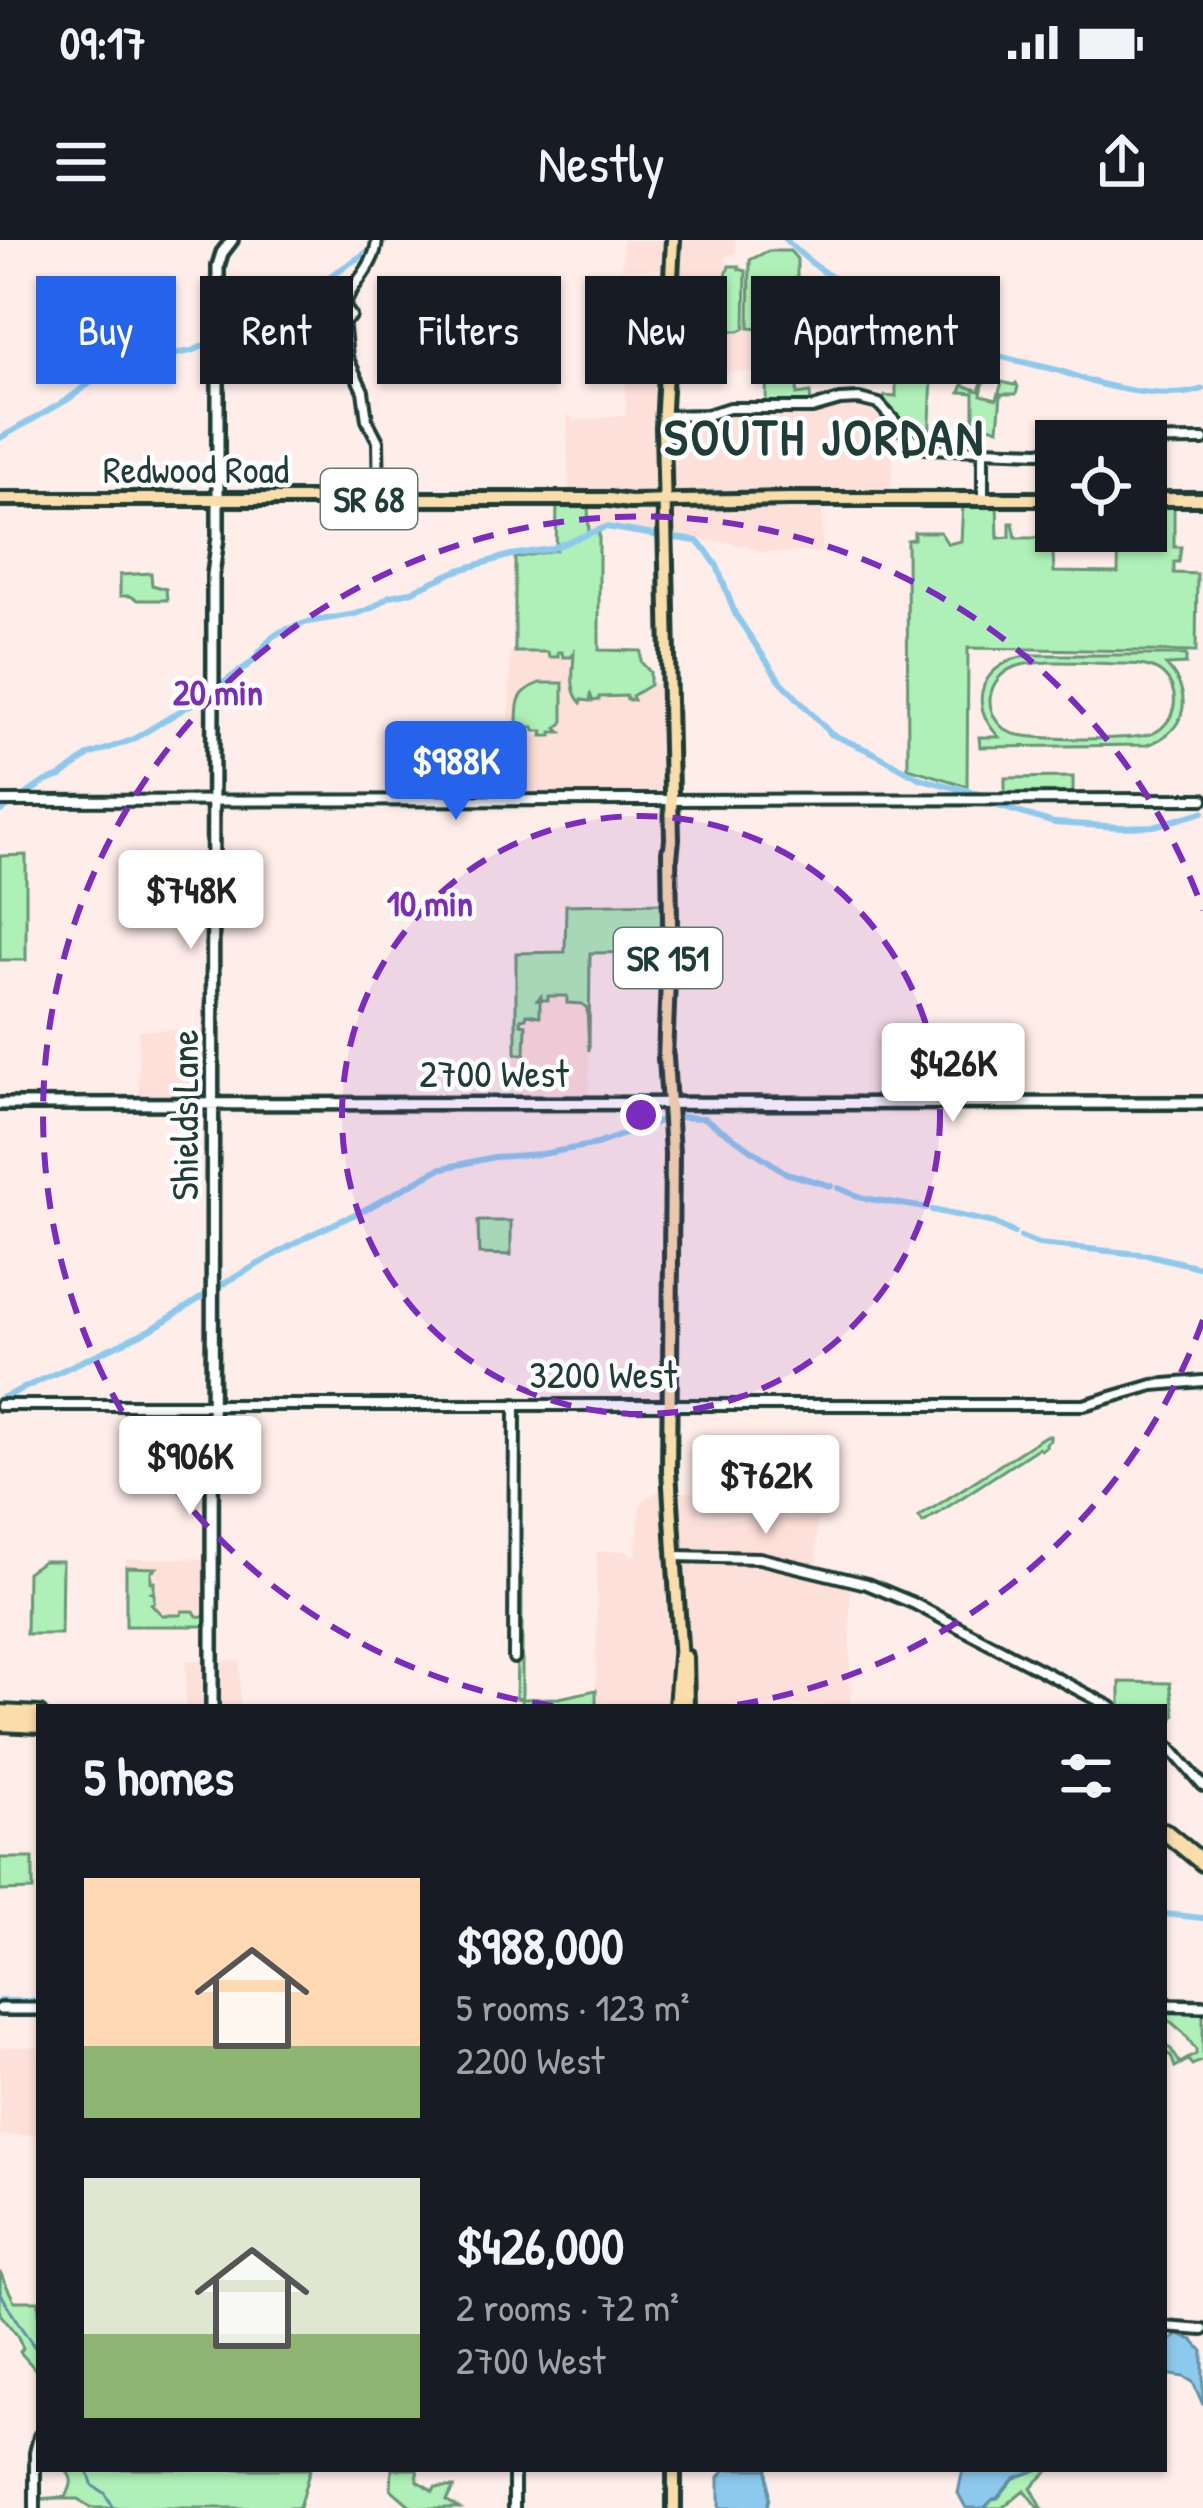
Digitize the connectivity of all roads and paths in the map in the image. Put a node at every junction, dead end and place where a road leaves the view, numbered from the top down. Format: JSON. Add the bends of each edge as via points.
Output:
{"nodes":[{"id":1,"x":232,"y":240,"type":"edge"},
{"id":2,"x":376,"y":240,"type":"edge"},
{"id":3,"x":670,"y":240,"type":"edge"},
{"id":4,"x":665,"y":415,"type":"junction"},
{"id":5,"x":1167,"y":440,"type":"edge"},
{"id":6,"x":1203,"y":440,"type":"edge"},
{"id":7,"x":983,"y":450,"type":"junction"},
{"id":8,"x":1035,"y":452,"type":"edge"},
{"id":9,"x":667,"y":498,"type":"junction"},
{"id":10,"x":0,"y":499,"type":"edge"},
{"id":11,"x":218,"y":499,"type":"junction"},
{"id":12,"x":379,"y":499,"type":"junction"},
{"id":13,"x":982,"y":499,"type":"junction"},
{"id":14,"x":1035,"y":499,"type":"edge"},
{"id":15,"x":1167,"y":499,"type":"edge"},
{"id":16,"x":1203,"y":500,"type":"edge"},
{"id":17,"x":668,"y":687,"type":"junction"},
{"id":18,"x":214,"y":800,"type":"junction"},
{"id":19,"x":669,"y":800,"type":"junction"},
{"id":20,"x":1203,"y":800,"type":"edge"},
{"id":21,"x":0,"y":801,"type":"edge"},
{"id":22,"x":1203,"y":1102,"type":"edge"},
{"id":23,"x":0,"y":1103,"type":"edge"},
{"id":24,"x":214,"y":1104,"type":"junction"},
{"id":25,"x":668,"y":1104,"type":"junction"},
{"id":26,"x":1203,"y":1381,"type":"edge"},
{"id":27,"x":213,"y":1404,"type":"junction"},
{"id":28,"x":514,"y":1404,"type":"junction"},
{"id":29,"x":670,"y":1404,"type":"junction"},
{"id":30,"x":0,"y":1405,"type":"edge"},
{"id":31,"x":677,"y":1556,"type":"junction"},
{"id":32,"x":681,"y":1657,"type":"joint"},
{"id":33,"x":514,"y":1658,"type":"dead end"},
{"id":34,"x":212,"y":1704,"type":"edge"},
{"id":35,"x":685,"y":1704,"type":"edge"},
{"id":36,"x":685,"y":1704,"type":"edge"},
{"id":37,"x":1105,"y":1704,"type":"edge"},
{"id":38,"x":0,"y":1716,"type":"edge"},
{"id":39,"x":36,"y":1717,"type":"edge"},
{"id":40,"x":1167,"y":1745,"type":"edge"},
{"id":41,"x":1203,"y":1786,"type":"edge"},
{"id":42,"x":1167,"y":1829,"type":"edge"},
{"id":43,"x":1203,"y":1859,"type":"edge"},
{"id":44,"x":1167,"y":2005,"type":"edge"},
{"id":45,"x":1203,"y":2006,"type":"edge"},
{"id":46,"x":36,"y":2008,"type":"edge"},
{"id":47,"x":0,"y":2009,"type":"edge"},
{"id":48,"x":1167,"y":2327,"type":"edge"},
{"id":49,"x":1203,"y":2330,"type":"edge"},
{"id":50,"x":36,"y":2452,"type":"edge"},
{"id":51,"x":514,"y":2472,"type":"edge"},
{"id":52,"x":672,"y":2472,"type":"edge"},
{"id":53,"x":35,"y":2508,"type":"edge"},
{"id":54,"x":514,"y":2508,"type":"edge"},
{"id":55,"x":672,"y":2508,"type":"edge"}],
"edges":[{"from":1,"to":11,"type":"main road","name":"Shields Lane","via":[[218,266]]},
{"from":2,"to":12,"type":"street","via":[[373,261],[351,291],[346,335],[378,441]]},
{"from":3,"to":4,"type":"main road","number":"SR 151"},
{"from":4,"to":7,"type":"street","via":[[865,399],[920,445]]},
{"from":4,"to":9,"type":"main road","number":"SR 151"},
{"from":5,"to":6,"type":"street"},
{"from":7,"to":8,"type":"street"},
{"from":7,"to":13,"type":"street"},
{"from":9,"to":12,"type":"main road","name":"Redwood Road","number":"SR 68"},
{"from":9,"to":13,"type":"main road","name":"Redwood Road","number":"SR 68"},
{"from":9,"to":17,"type":"main road","number":"SR 151"},
{"from":10,"to":11,"type":"main road","name":"Redwood Road","number":"SR 68"},
{"from":11,"to":12,"type":"main road","name":"Redwood Road","number":"SR 68"},
{"from":11,"to":18,"type":"main road","name":"Shields Lane"},
{"from":13,"to":14,"type":"main road","name":"Redwood Road","number":"SR 68"},
{"from":15,"to":16,"type":"main road"},
{"from":17,"to":19,"type":"main road","number":"SR 151"},
{"from":17,"to":19,"type":"main road","number":"SR 151"},
{"from":18,"to":19,"type":"street"},
{"from":18,"to":21,"type":"street"},
{"from":18,"to":24,"type":"main road","name":"Shields Lane"},
{"from":19,"to":20,"type":"street"},
{"from":19,"to":25,"type":"main road","number":"SR 151"},
{"from":22,"to":25,"type":"main road","name":"2700 West"},
{"from":23,"to":24,"type":"main road","name":"2700 West"},
{"from":24,"to":25,"type":"main road","name":"2700 West"},
{"from":24,"to":27,"type":"main road","name":"Shields Lane"},
{"from":25,"to":29,"type":"main road","number":"SR 151"},
{"from":26,"to":29,"type":"street","name":"3200 West","via":[[1153,1385],[1088,1405]]},
{"from":27,"to":28,"type":"street","name":"3200 West"},
{"from":27,"to":30,"type":"street","name":"3200 West"},
{"from":27,"to":34,"type":"main road","name":"Shields Lane"},
{"from":28,"to":29,"type":"street","name":"3200 West"},
{"from":28,"to":33,"type":"street"},
{"from":29,"to":31,"type":"main road","number":"SR 151"},
{"from":31,"to":32,"type":"main road","number":"SR 151"},
{"from":31,"to":35,"type":"main road","number":"SR 151"},
{"from":31,"to":37,"type":"street","via":[[759,1558],[873,1586]]},
{"from":32,"to":36,"type":"highway"},
{"from":38,"to":39,"type":"highway"},
{"from":40,"to":41,"type":"street"},
{"from":42,"to":43,"type":"highway"},
{"from":44,"to":45,"type":"main road"},
{"from":46,"to":47,"type":"main road"},
{"from":48,"to":49,"type":"street"},
{"from":50,"to":53,"type":"street"},
{"from":51,"to":54,"type":"street"},
{"from":52,"to":55,"type":"main road"}]}
